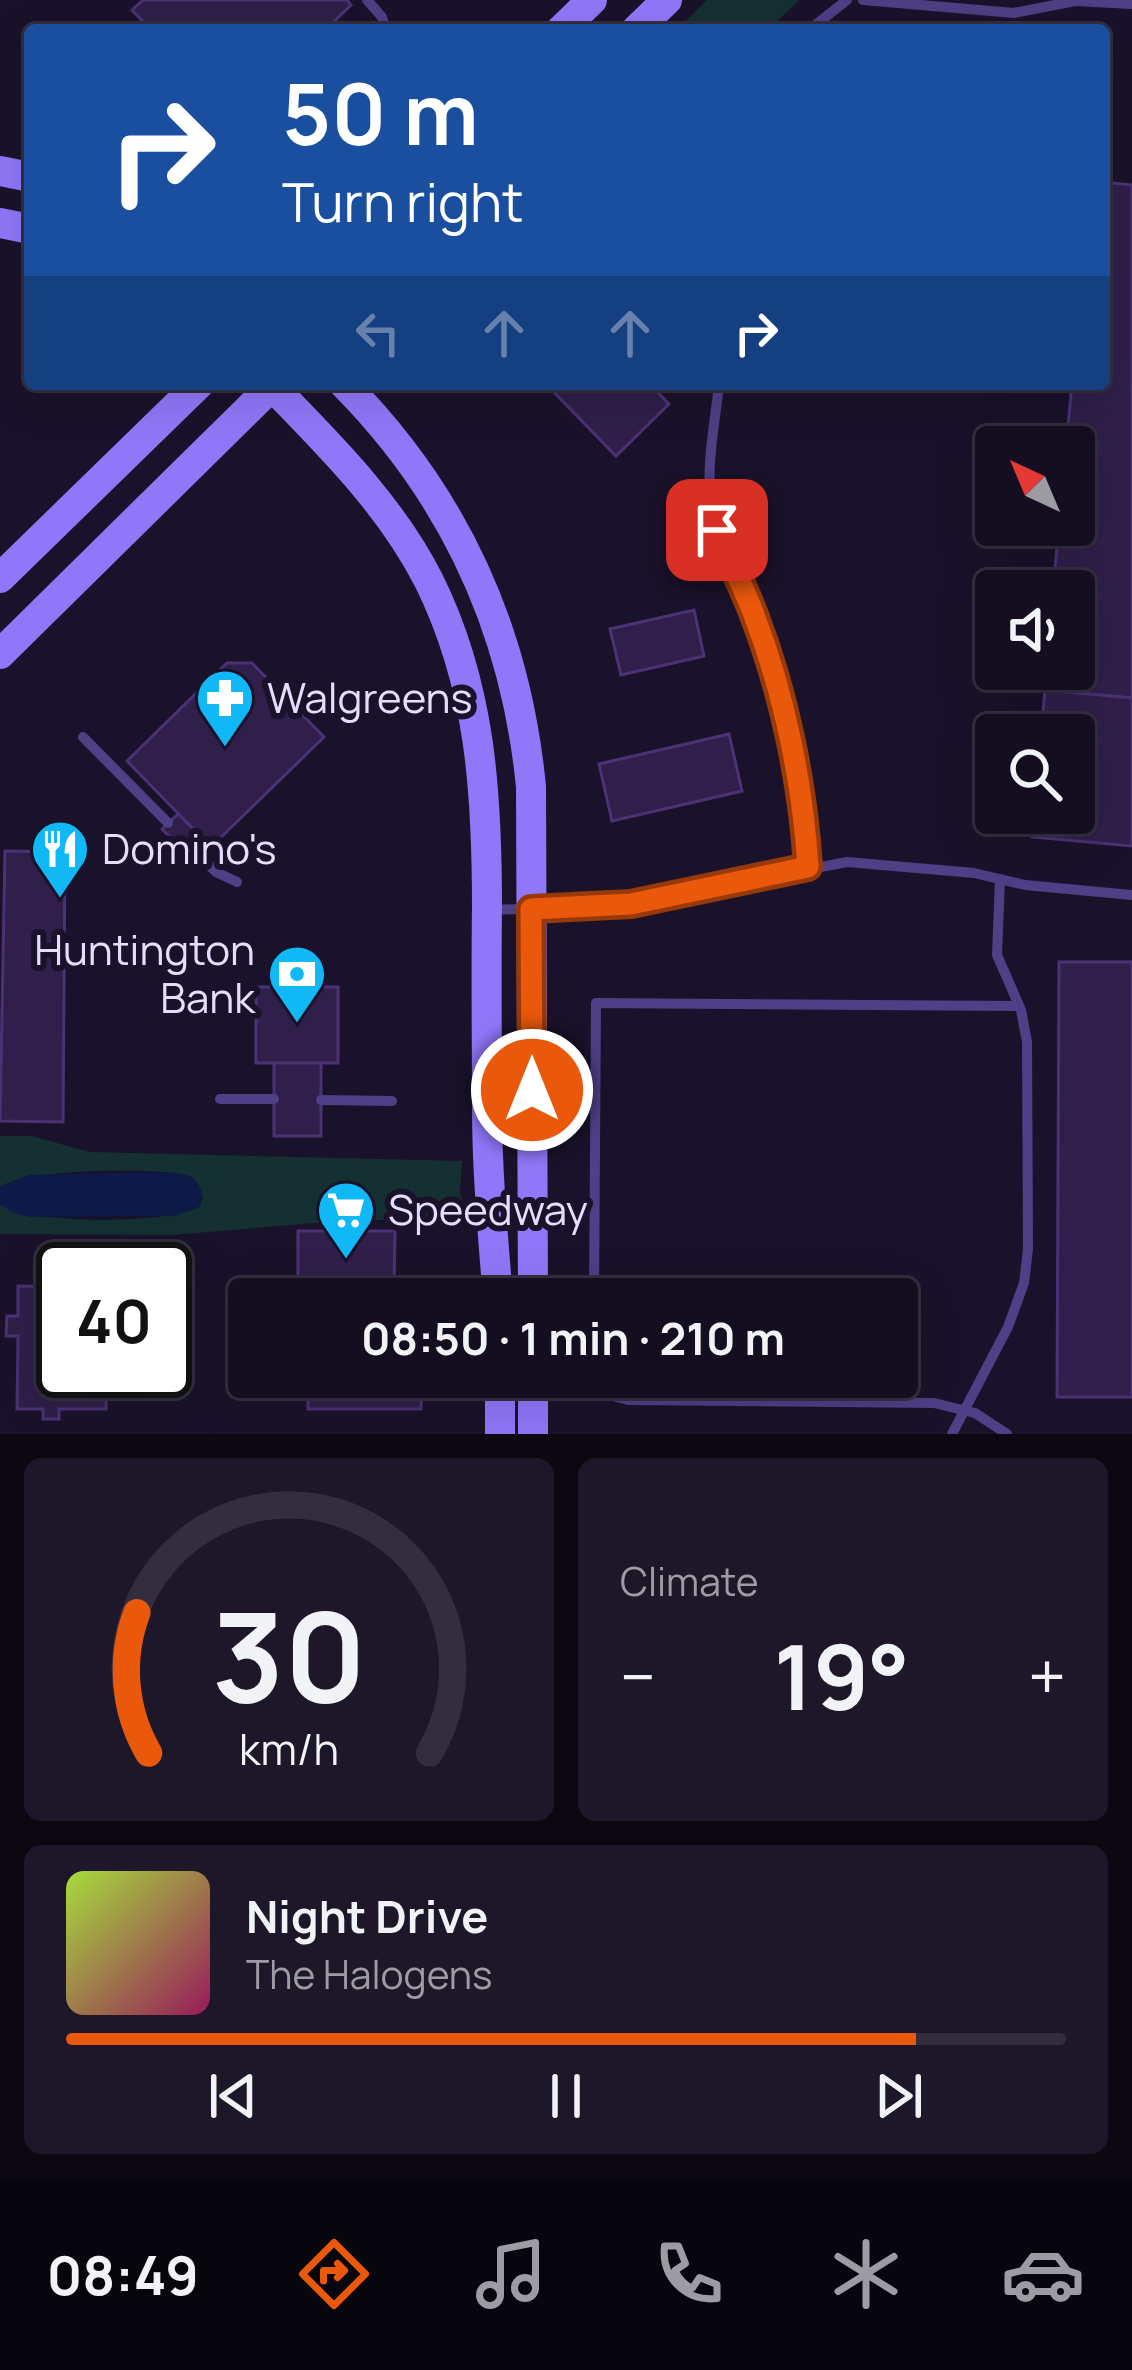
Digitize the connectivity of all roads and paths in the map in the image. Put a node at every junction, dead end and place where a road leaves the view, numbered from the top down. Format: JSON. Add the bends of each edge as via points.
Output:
{"nodes":[{"id":1,"x":592,"y":0,"type":"edge"},
{"id":2,"x":667,"y":0,"type":"edge"},
{"id":3,"x":847,"y":0,"type":"edge"},
{"id":4,"x":863,"y":0,"type":"edge"},
{"id":5,"x":1132,"y":4,"type":"edge"},
{"id":6,"x":567,"y":24,"type":"edge"},
{"id":7,"x":643,"y":24,"type":"edge"},
{"id":8,"x":815,"y":24,"type":"edge"},
{"id":9,"x":193,"y":390,"type":"edge"},
{"id":10,"x":267,"y":390,"type":"edge"},
{"id":11,"x":277,"y":390,"type":"edge"},
{"id":12,"x":350,"y":390,"type":"edge"},
{"id":13,"x":718,"y":390,"type":"edge"},
{"id":14,"x":0,"y":578,"type":"edge"},
{"id":15,"x":0,"y":654,"type":"edge"},
{"id":16,"x":83,"y":737,"type":"dead end"},
{"id":17,"x":168,"y":824,"type":"dead end"},
{"id":18,"x":190,"y":845,"type":"dead end"},
{"id":19,"x":808,"y":867,"type":"junction"},
{"id":20,"x":1000,"y":879,"type":"junction"},
{"id":21,"x":237,"y":883,"type":"dead end"},
{"id":22,"x":1132,"y":895,"type":"edge"},
{"id":23,"x":531,"y":909,"type":"junction"},
{"id":24,"x":487,"y":910,"type":"junction"},
{"id":25,"x":1019,"y":1006,"type":"junction"},
{"id":26,"x":220,"y":1099,"type":"dead end"},
{"id":27,"x":274,"y":1099,"type":"dead end"},
{"id":28,"x":321,"y":1100,"type":"dead end"},
{"id":29,"x":392,"y":1101,"type":"dead end"},
{"id":30,"x":496,"y":1278,"type":"edge"},
{"id":31,"x":533,"y":1278,"type":"edge"},
{"id":32,"x":594,"y":1278,"type":"edge"},
{"id":33,"x":500,"y":1398,"type":"edge"},
{"id":34,"x":534,"y":1398,"type":"edge"},
{"id":35,"x":622,"y":1398,"type":"edge"},
{"id":36,"x":962,"y":1409,"type":"junction"},
{"id":37,"x":535,"y":1429,"type":"edge"},
{"id":38,"x":500,"y":1434,"type":"edge"},
{"id":39,"x":952,"y":1434,"type":"edge"},
{"id":40,"x":1007,"y":1434,"type":"edge"}],
"edges":[{"from":1,"to":6,"type":"street"},
{"from":2,"to":7,"type":"street"},
{"from":3,"to":8,"type":"lane"},
{"from":4,"to":5,"type":"lane","via":[[1014,13],[1075,1]]},
{"from":9,"to":14,"type":"street"},
{"from":10,"to":15,"type":"street"},
{"from":11,"to":24,"type":"street","via":[[380,504],[451,630],[482,751]]},
{"from":12,"to":23,"type":"street","via":[[432,488],[503,639],[529,764]]},
{"from":13,"to":19,"type":"lane","via":[[712,511],[774,678]]},
{"from":16,"to":17,"type":"lane"},
{"from":18,"to":21,"type":"lane"},
{"from":19,"to":20,"type":"lane","via":[[854,862]]},
{"from":19,"to":23,"type":"lane","via":[[631,904]]},
{"from":20,"to":22,"type":"lane"},
{"from":20,"to":25,"type":"lane","via":[[997,955]]},
{"from":23,"to":24,"type":"lane"},
{"from":23,"to":31,"type":"street"},
{"from":24,"to":30,"type":"street"},
{"from":25,"to":32,"type":"lane","via":[[596,1003]]},
{"from":25,"to":36,"type":"lane","via":[[1028,1042],[1026,1271],[1008,1327]]},
{"from":26,"to":27,"type":"lane"},
{"from":28,"to":29,"type":"lane"},
{"from":33,"to":38,"type":"street"},
{"from":34,"to":37,"type":"street"},
{"from":35,"to":36,"type":"lane"},
{"from":36,"to":39,"type":"lane"},
{"from":36,"to":40,"type":"lane"}]}
